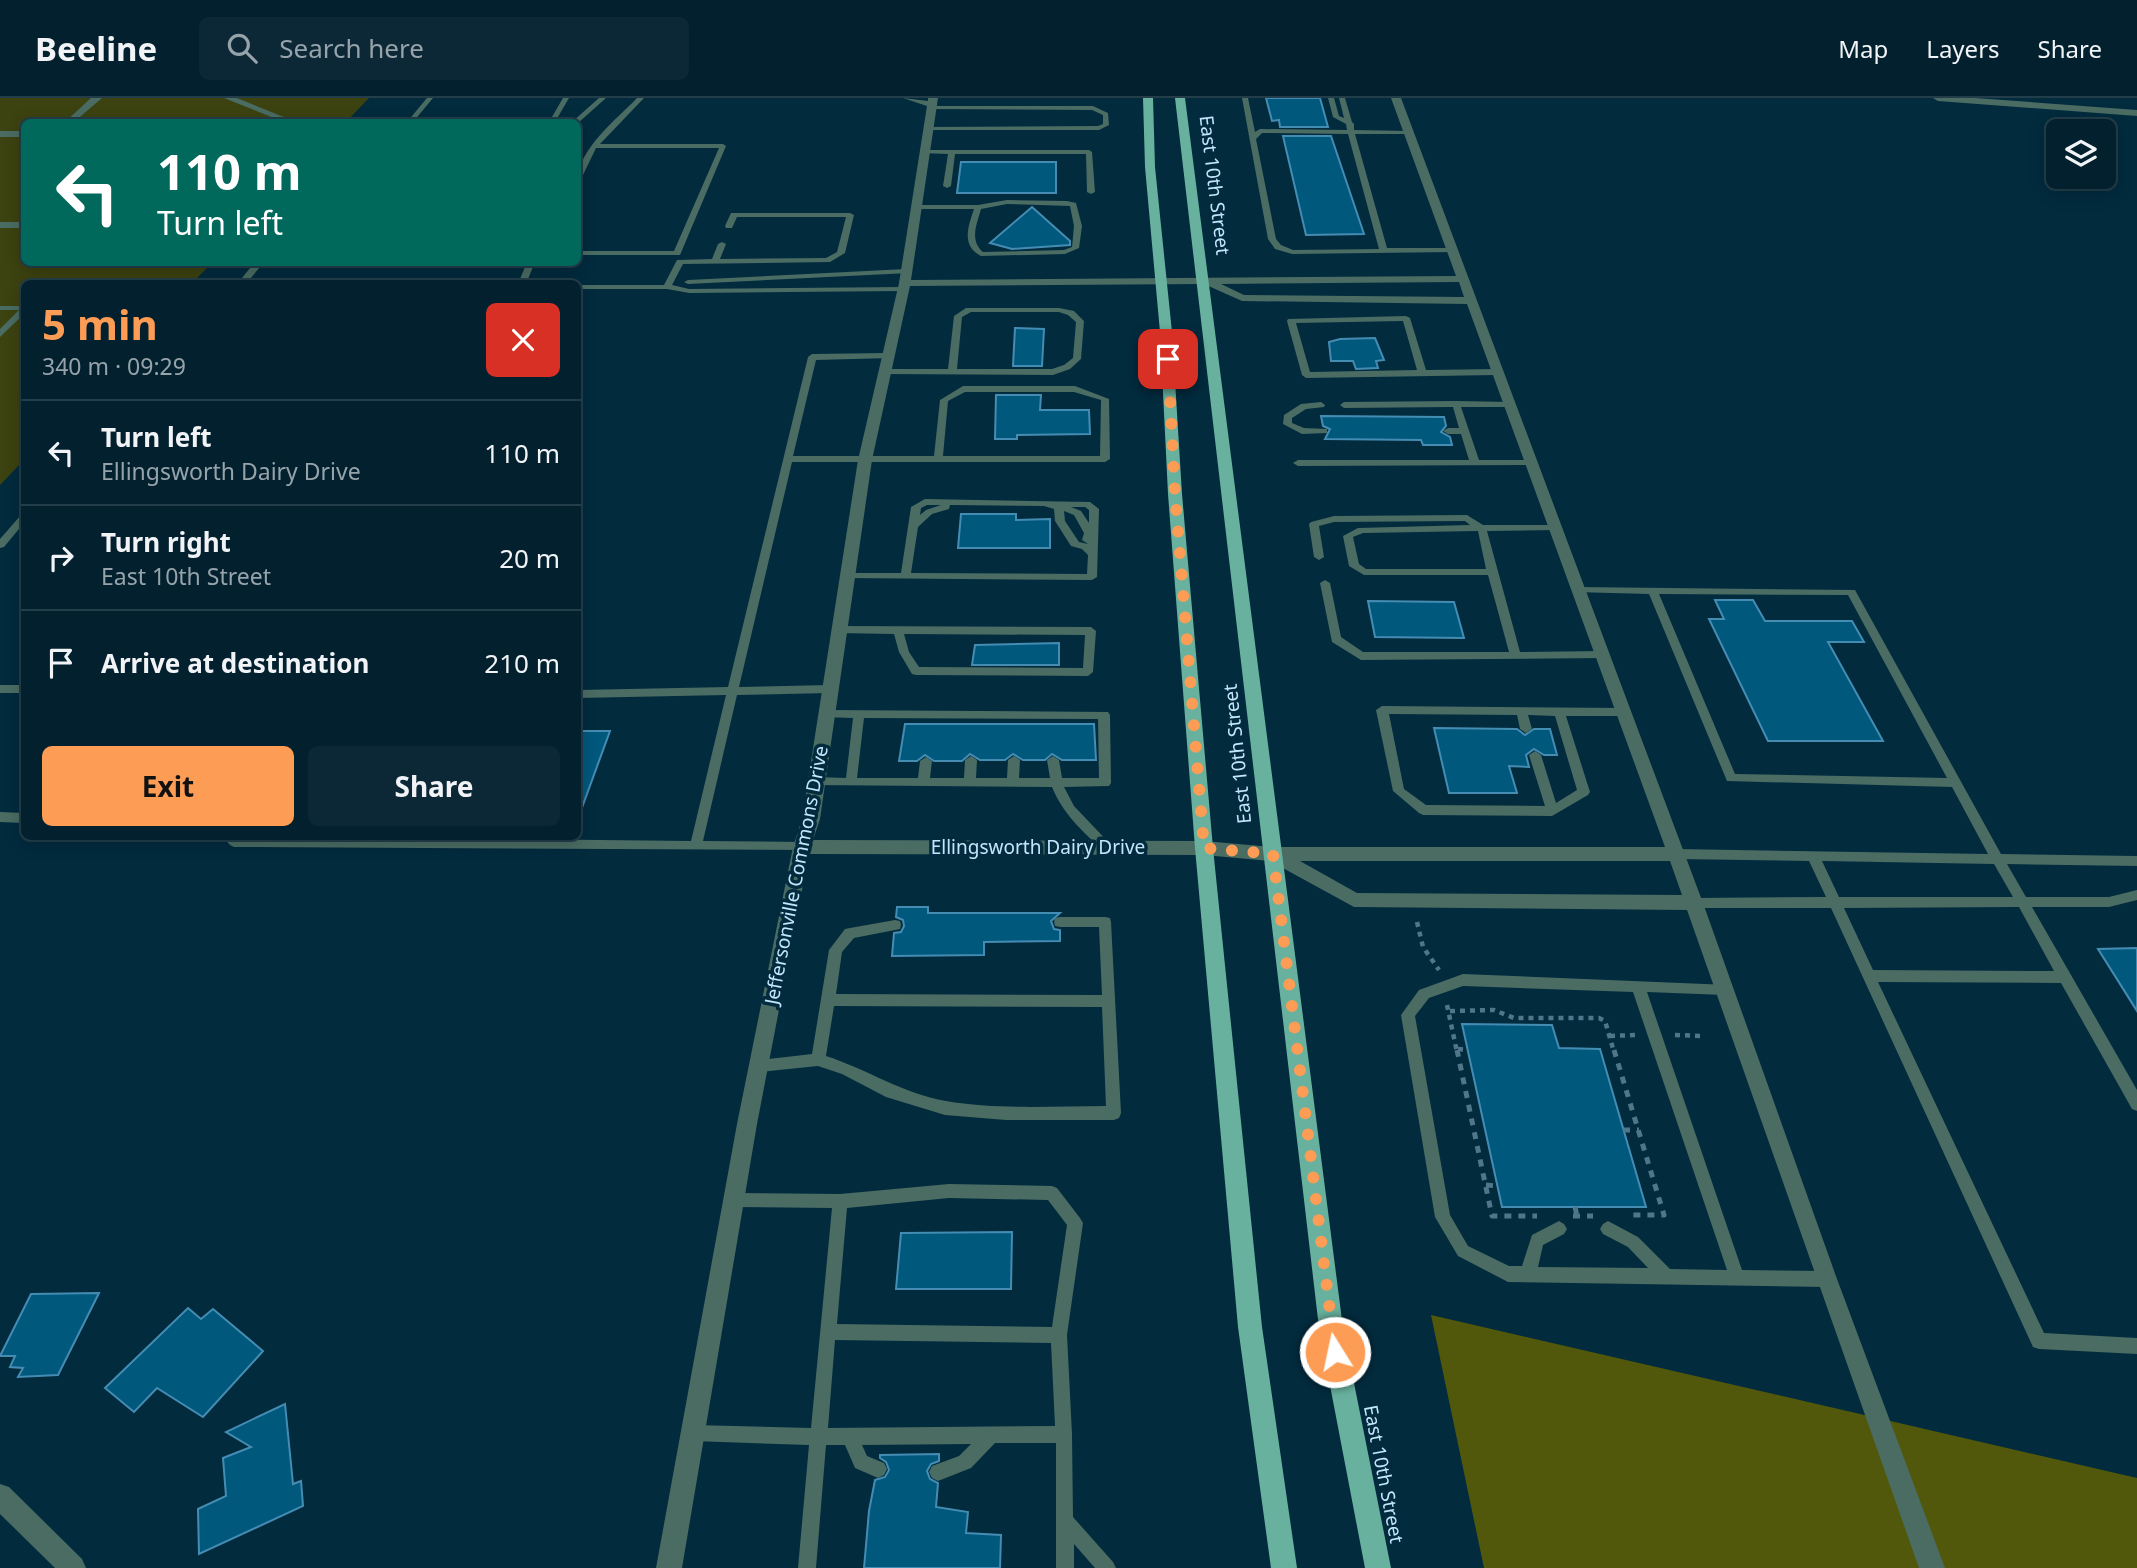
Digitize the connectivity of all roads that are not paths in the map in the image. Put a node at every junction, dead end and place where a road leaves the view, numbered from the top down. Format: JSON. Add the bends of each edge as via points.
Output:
{"nodes":[{"id":1,"x":97,"y":98,"type":"edge"},
{"id":2,"x":229,"y":98,"type":"edge"},
{"id":3,"x":429,"y":98,"type":"edge"},
{"id":4,"x":566,"y":98,"type":"edge"},
{"id":5,"x":603,"y":98,"type":"edge"},
{"id":6,"x":641,"y":98,"type":"edge"},
{"id":7,"x":908,"y":98,"type":"edge"},
{"id":8,"x":1148,"y":98,"type":"edge"},
{"id":9,"x":1180,"y":98,"type":"edge"},
{"id":10,"x":1245,"y":98,"type":"edge"},
{"id":11,"x":1331,"y":98,"type":"edge"},
{"id":12,"x":1342,"y":98,"type":"edge"},
{"id":13,"x":1396,"y":98,"type":"edge"},
{"id":14,"x":1938,"y":98,"type":"edge"},
{"id":15,"x":2027,"y":101,"type":"edge"},
{"id":16,"x":933,"y":104,"type":"edge"},
{"id":17,"x":2137,"y":113,"type":"edge"},
{"id":18,"x":72,"y":119,"type":"edge"},
{"id":19,"x":277,"y":119,"type":"edge"},
{"id":20,"x":412,"y":119,"type":"edge"},
{"id":21,"x":554,"y":119,"type":"edge"},
{"id":22,"x":578,"y":119,"type":"edge"},
{"id":23,"x":1352,"y":128,"type":"junction"},
{"id":24,"x":927,"y":130,"type":"junction"},
{"id":25,"x":1407,"y":132,"type":"junction"},
{"id":26,"x":0,"y":134,"type":"edge"},
{"id":27,"x":21,"y":134,"type":"edge"},
{"id":28,"x":1252,"y":139,"type":"junction"},
{"id":29,"x":594,"y":146,"type":"junction"},
{"id":30,"x":923,"y":152,"type":"junction"},
{"id":31,"x":952,"y":152,"type":"junction"},
{"id":32,"x":581,"y":164,"type":"edge"},
{"id":33,"x":947,"y":186,"type":"dead end"},
{"id":34,"x":1091,"y":192,"type":"dead end"},
{"id":35,"x":915,"y":207,"type":"junction"},
{"id":36,"x":978,"y":207,"type":"junction"},
{"id":37,"x":0,"y":225,"type":"edge"},
{"id":38,"x":21,"y":225,"type":"edge"},
{"id":39,"x":729,"y":226,"type":"dead end"},
{"id":40,"x":722,"y":244,"type":"dead end"},
{"id":41,"x":1451,"y":250,"type":"junction"},
{"id":42,"x":1384,"y":251,"type":"junction"},
{"id":43,"x":581,"y":254,"type":"edge"},
{"id":44,"x":679,"y":258,"type":"junction"},
{"id":45,"x":715,"y":261,"type":"junction"},
{"id":46,"x":257,"y":266,"type":"edge"},
{"id":47,"x":1461,"y":279,"type":"junction"},
{"id":48,"x":244,"y":280,"type":"edge"},
{"id":49,"x":1161,"y":280,"type":"junction"},
{"id":50,"x":905,"y":281,"type":"junction"},
{"id":51,"x":1203,"y":281,"type":"junction"},
{"id":52,"x":581,"y":287,"type":"edge"},
{"id":53,"x":667,"y":287,"type":"junction"},
{"id":54,"x":1469,"y":301,"type":"junction"},
{"id":55,"x":0,"y":308,"type":"edge"},
{"id":56,"x":21,"y":309,"type":"edge"},
{"id":57,"x":21,"y":312,"type":"edge"},
{"id":58,"x":0,"y":334,"type":"edge"},
{"id":59,"x":888,"y":356,"type":"junction"},
{"id":60,"x":885,"y":372,"type":"junction"},
{"id":61,"x":952,"y":372,"type":"junction"},
{"id":62,"x":1496,"y":372,"type":"junction"},
{"id":63,"x":1422,"y":373,"type":"junction"},
{"id":64,"x":1306,"y":375,"type":"joint"},
{"id":65,"x":1456,"y":404,"type":"junction"},
{"id":66,"x":1508,"y":404,"type":"junction"},
{"id":67,"x":1321,"y":405,"type":"dead end"},
{"id":68,"x":1344,"y":405,"type":"dead end"},
{"id":69,"x":1324,"y":431,"type":"dead end"},
{"id":70,"x":1448,"y":431,"type":"dead end"},
{"id":71,"x":1464,"y":431,"type":"junction"},
{"id":72,"x":787,"y":459,"type":"junction"},
{"id":73,"x":864,"y":460,"type":"junction"},
{"id":74,"x":938,"y":460,"type":"junction"},
{"id":75,"x":1298,"y":463,"type":"dead end"},
{"id":76,"x":1475,"y":463,"type":"junction"},
{"id":77,"x":1530,"y":463,"type":"junction"},
{"id":78,"x":1059,"y":506,"type":"junction"},
{"id":79,"x":21,"y":520,"type":"edge"},
{"id":80,"x":914,"y":526,"type":"junction"},
{"id":81,"x":1554,"y":527,"type":"junction"},
{"id":82,"x":1482,"y":529,"type":"junction"},
{"id":83,"x":0,"y":545,"type":"edge"},
{"id":84,"x":1089,"y":550,"type":"junction"},
{"id":85,"x":1319,"y":557,"type":"dead end"},
{"id":86,"x":1492,"y":572,"type":"junction"},
{"id":87,"x":847,"y":576,"type":"junction"},
{"id":88,"x":905,"y":577,"type":"junction"},
{"id":89,"x":1325,"y":583,"type":"dead end"},
{"id":90,"x":1578,"y":590,"type":"junction"},
{"id":91,"x":1653,"y":591,"type":"junction"},
{"id":92,"x":839,"y":630,"type":"junction"},
{"id":93,"x":898,"y":630,"type":"junction"},
{"id":94,"x":1602,"y":655,"type":"junction"},
{"id":95,"x":1516,"y":656,"type":"junction"},
{"id":96,"x":830,"y":689,"type":"junction"},
{"id":97,"x":0,"y":690,"type":"edge"},
{"id":98,"x":21,"y":690,"type":"edge"},
{"id":99,"x":732,"y":693,"type":"junction"},
{"id":100,"x":581,"y":694,"type":"edge"},
{"id":101,"x":1521,"y":711,"type":"junction"},
{"id":102,"x":1559,"y":712,"type":"junction"},
{"id":103,"x":1623,"y":712,"type":"junction"},
{"id":104,"x":859,"y":714,"type":"junction"},
{"id":105,"x":826,"y":715,"type":"junction"},
{"id":106,"x":1527,"y":729,"type":"dead end"},
{"id":107,"x":1535,"y":755,"type":"dead end"},
{"id":108,"x":1014,"y":760,"type":"dead end"},
{"id":109,"x":1053,"y":760,"type":"dead end"},
{"id":110,"x":926,"y":761,"type":"dead end"},
{"id":111,"x":971,"y":761,"type":"dead end"},
{"id":112,"x":816,"y":782,"type":"junction"},
{"id":113,"x":851,"y":782,"type":"junction"},
{"id":114,"x":924,"y":782,"type":"junction"},
{"id":115,"x":970,"y":782,"type":"junction"},
{"id":116,"x":1013,"y":783,"type":"junction"},
{"id":117,"x":1054,"y":783,"type":"junction"},
{"id":118,"x":1956,"y":783,"type":"junction"},
{"id":119,"x":1552,"y":811,"type":"junction"},
{"id":120,"x":0,"y":817,"type":"edge"},
{"id":121,"x":21,"y":818,"type":"edge"},
{"id":122,"x":232,"y":840,"type":"edge"},
{"id":123,"x":696,"y":846,"type":"junction"},
{"id":124,"x":802,"y":847,"type":"junction"},
{"id":125,"x":1107,"y":848,"type":"junction"},
{"id":126,"x":1204,"y":848,"type":"junction"},
{"id":127,"x":1273,"y":854,"type":"junction"},
{"id":128,"x":1676,"y":854,"type":"junction"},
{"id":129,"x":1813,"y":856,"type":"junction"},
{"id":130,"x":1997,"y":859,"type":"junction"},
{"id":131,"x":2137,"y":860,"type":"edge"},
{"id":132,"x":2137,"y":895,"type":"edge"},
{"id":133,"x":1833,"y":902,"type":"junction"},
{"id":134,"x":2021,"y":902,"type":"junction"},
{"id":135,"x":1694,"y":903,"type":"junction"},
{"id":136,"x":1060,"y":922,"type":"dead end"},
{"id":137,"x":895,"y":925,"type":"dead end"},
{"id":138,"x":1868,"y":976,"type":"junction"},
{"id":139,"x":2064,"y":976,"type":"junction"},
{"id":140,"x":1638,"y":986,"type":"junction"},
{"id":141,"x":1724,"y":989,"type":"junction"},
{"id":142,"x":829,"y":1000,"type":"junction"},
{"id":143,"x":1110,"y":1001,"type":"junction"},
{"id":144,"x":818,"y":1060,"type":"junction"},
{"id":145,"x":759,"y":1066,"type":"junction"},
{"id":146,"x":2137,"y":1104,"type":"edge"},
{"id":147,"x":734,"y":1200,"type":"junction"},
{"id":148,"x":840,"y":1201,"type":"junction"},
{"id":149,"x":1608,"y":1220,"type":"road end"},
{"id":150,"x":1562,"y":1222,"type":"road end"},
{"id":151,"x":1528,"y":1275,"type":"junction"},
{"id":152,"x":1667,"y":1277,"type":"junction"},
{"id":153,"x":1737,"y":1277,"type":"junction"},
{"id":154,"x":1826,"y":1279,"type":"junction"},
{"id":155,"x":828,"y":1332,"type":"junction"},
{"id":156,"x":1059,"y":1335,"type":"junction"},
{"id":157,"x":2137,"y":1346,"type":"edge"},
{"id":158,"x":693,"y":1433,"type":"junction"},
{"id":159,"x":1064,"y":1434,"type":"junction"},
{"id":160,"x":991,"y":1435,"type":"junction"},
{"id":161,"x":850,"y":1436,"type":"junction"},
{"id":162,"x":819,"y":1437,"type":"junction"},
{"id":163,"x":877,"y":1469,"type":"dead end"},
{"id":164,"x":938,"y":1472,"type":"dead end"},
{"id":165,"x":0,"y":1496,"type":"edge"},
{"id":166,"x":1065,"y":1521,"type":"junction"},
{"id":167,"x":74,"y":1568,"type":"edge"},
{"id":168,"x":669,"y":1568,"type":"edge"},
{"id":169,"x":807,"y":1568,"type":"edge"},
{"id":170,"x":1065,"y":1568,"type":"edge"},
{"id":171,"x":1107,"y":1568,"type":"edge"},
{"id":172,"x":1284,"y":1568,"type":"edge"},
{"id":173,"x":1378,"y":1568,"type":"edge"},
{"id":174,"x":1933,"y":1568,"type":"edge"}],
"edges":[{"from":1,"to":18,"type":"street"},
{"from":2,"to":19,"type":"street"},
{"from":3,"to":20,"type":"lane"},
{"from":4,"to":21,"type":"lane"},
{"from":5,"to":22,"type":"lane"},
{"from":6,"to":29,"type":"lane"},
{"from":7,"to":16,"type":"street"},
{"from":8,"to":49,"type":"main road","name":"East 10th Street"},
{"from":9,"to":51,"type":"main road","name":"East 10th Street"},
{"from":10,"to":28,"type":"lane"},
{"from":11,"to":23,"type":"lane","via":[[1336,117]]},
{"from":12,"to":23,"type":"lane"},
{"from":13,"to":25,"type":"street"},
{"from":14,"to":15,"type":"street"},
{"from":15,"to":17,"type":"street"},
{"from":16,"to":24,"type":"street","name":"Jeffersonville Commons Drive"},
{"from":16,"to":24,"type":"lane","via":[[1093,108],[1106,114],[1106,125]]},
{"from":23,"to":25,"type":"lane"},
{"from":23,"to":28,"type":"lane","via":[[1260,131]]},
{"from":23,"to":42,"type":"lane"},
{"from":24,"to":30,"type":"street","name":"Jeffersonville Commons Drive"},
{"from":25,"to":41,"type":"street"},
{"from":26,"to":27,"type":"street"},
{"from":28,"to":42,"type":"lane","via":[[1272,239],[1278,247],[1292,252]]},
{"from":29,"to":32,"type":"lane"},
{"from":29,"to":44,"type":"lane","via":[[723,146]]},
{"from":30,"to":31,"type":"lane"},
{"from":30,"to":35,"type":"street","name":"Jeffersonville Commons Drive"},
{"from":31,"to":33,"type":"lane"},
{"from":31,"to":34,"type":"lane","via":[[1089,152]]},
{"from":35,"to":36,"type":"lane"},
{"from":35,"to":50,"type":"street","name":"Jeffersonville Commons Drive"},
{"from":36,"to":36,"type":"lane","via":[[1007,202],[1073,205],[1078,241],[1066,252],[981,254],[970,240]]},
{"from":37,"to":38,"type":"street"},
{"from":39,"to":45,"type":"lane","via":[[734,215],[850,215],[841,253],[827,260]]},
{"from":40,"to":45,"type":"lane"},
{"from":41,"to":42,"type":"lane"},
{"from":41,"to":47,"type":"street"},
{"from":43,"to":44,"type":"lane"},
{"from":44,"to":45,"type":"lane"},
{"from":44,"to":53,"type":"lane"},
{"from":46,"to":48,"type":"lane"},
{"from":47,"to":51,"type":"street"},
{"from":47,"to":54,"type":"street"},
{"from":49,"to":50,"type":"street"},
{"from":49,"to":51,"type":"street"},
{"from":49,"to":126,"type":"main road","name":"East 10th Street"},
{"from":50,"to":53,"type":"lane","via":[[681,283]]},
{"from":50,"to":53,"type":"lane","via":[[689,291]]},
{"from":50,"to":59,"type":"street","name":"Jeffersonville Commons Drive"},
{"from":51,"to":54,"type":"street","via":[[1242,298]]},
{"from":51,"to":127,"type":"main road","name":"East 10th Street"},
{"from":52,"to":53,"type":"lane"},
{"from":54,"to":62,"type":"street"},
{"from":55,"to":56,"type":"lane"},
{"from":57,"to":58,"type":"lane"},
{"from":59,"to":60,"type":"street","name":"Jeffersonville Commons Drive"},
{"from":59,"to":72,"type":"lane","via":[[812,358]]},
{"from":60,"to":61,"type":"lane"},
{"from":60,"to":73,"type":"street","name":"Jeffersonville Commons Drive"},
{"from":61,"to":61,"type":"lane","via":[[1053,372],[1067,367],[1077,359],[1080,321],[1071,313],[1045,310],[962,313]]},
{"from":62,"to":63,"type":"lane"},
{"from":62,"to":66,"type":"street"},
{"from":63,"to":64,"type":"lane"},
{"from":63,"to":64,"type":"lane","via":[[1406,318],[1291,321]]},
{"from":65,"to":66,"type":"lane"},
{"from":65,"to":68,"type":"lane"},
{"from":65,"to":71,"type":"lane"},
{"from":66,"to":77,"type":"street"},
{"from":67,"to":69,"type":"lane","via":[[1304,406],[1287,417],[1294,429]]},
{"from":70,"to":71,"type":"lane"},
{"from":71,"to":76,"type":"lane"},
{"from":72,"to":73,"type":"lane"},
{"from":72,"to":99,"type":"lane"},
{"from":73,"to":74,"type":"lane"},
{"from":73,"to":87,"type":"street","name":"Jeffersonville Commons Drive"},
{"from":74,"to":74,"type":"lane","via":[[1105,459],[1105,399],[1075,389],[963,389],[944,400]]},
{"from":75,"to":76,"type":"lane"},
{"from":76,"to":77,"type":"lane"},
{"from":77,"to":81,"type":"street"},
{"from":78,"to":80,"type":"lane","via":[[941,507]]},
{"from":78,"to":84,"type":"lane","via":[[1060,521],[1076,544]]},
{"from":78,"to":84,"type":"lane","via":[[1078,513],[1088,533]]},
{"from":79,"to":83,"type":"lane"},
{"from":80,"to":84,"type":"lane","via":[[916,507],[925,502],[1087,503],[1094,509]]},
{"from":80,"to":88,"type":"lane"},
{"from":81,"to":82,"type":"lane"},
{"from":81,"to":90,"type":"street"},
{"from":82,"to":85,"type":"lane","via":[[1467,518],[1334,519],[1314,524]]},
{"from":82,"to":86,"type":"lane"},
{"from":82,"to":86,"type":"lane","via":[[1361,530],[1348,537],[1354,566],[1364,572]]},
{"from":84,"to":88,"type":"lane","via":[[1092,577]]},
{"from":86,"to":95,"type":"lane"},
{"from":87,"to":88,"type":"lane"},
{"from":87,"to":92,"type":"street","name":"Jeffersonville Commons Drive"},
{"from":89,"to":95,"type":"lane","via":[[1336,639],[1361,656]]},
{"from":90,"to":91,"type":"lane"},
{"from":90,"to":94,"type":"street"},
{"from":91,"to":118,"type":"lane","via":[[1851,592]]},
{"from":91,"to":118,"type":"lane","via":[[1731,778]]},
{"from":92,"to":93,"type":"lane"},
{"from":92,"to":96,"type":"street","name":"Jeffersonville Commons Drive"},
{"from":93,"to":93,"type":"lane","via":[[916,671],[1088,672],[1091,631]]},
{"from":94,"to":95,"type":"lane"},
{"from":94,"to":103,"type":"street"},
{"from":96,"to":99,"type":"lane"},
{"from":96,"to":105,"type":"street","name":"Jeffersonville Commons Drive"},
{"from":97,"to":98,"type":"lane"},
{"from":99,"to":100,"type":"lane"},
{"from":99,"to":123,"type":"lane"},
{"from":101,"to":102,"type":"lane"},
{"from":101,"to":106,"type":"lane"},
{"from":101,"to":119,"type":"lane","via":[[1382,710],[1399,791],[1423,810]]},
{"from":102,"to":103,"type":"lane"},
{"from":102,"to":119,"type":"lane","via":[[1584,792]]},
{"from":103,"to":128,"type":"street"},
{"from":104,"to":105,"type":"lane"},
{"from":104,"to":113,"type":"lane"},
{"from":104,"to":117,"type":"lane","via":[[1052,720],[1104,715],[1105,783]]},
{"from":105,"to":112,"type":"street","name":"Jeffersonville Commons Drive"},
{"from":107,"to":119,"type":"lane"},
{"from":108,"to":116,"type":"lane"},
{"from":109,"to":117,"type":"lane"},
{"from":110,"to":114,"type":"lane"},
{"from":111,"to":115,"type":"lane"},
{"from":112,"to":113,"type":"lane"},
{"from":112,"to":124,"type":"street","name":"Jeffersonville Commons Drive"},
{"from":113,"to":114,"type":"lane"},
{"from":114,"to":115,"type":"lane"},
{"from":115,"to":116,"type":"lane"},
{"from":116,"to":117,"type":"lane"},
{"from":117,"to":125,"type":"lane","via":[[1073,816]]},
{"from":118,"to":130,"type":"lane"},
{"from":120,"to":121,"type":"lane"},
{"from":122,"to":123,"type":"lane"},
{"from":123,"to":124,"type":"lane"},
{"from":124,"to":125,"type":"street","name":"Ellingsworth Dairy Drive"},
{"from":124,"to":145,"type":"street","name":"Jeffersonville Commons Drive"},
{"from":125,"to":126,"type":"street","name":"Ellingsworth Dairy Drive"},
{"from":126,"to":127,"type":"street","name":"Ellingsworth Dairy Drive"},
{"from":126,"to":172,"type":"main road","name":"East 10th Street","via":[[1250,1327]]},
{"from":127,"to":128,"type":"street","name":"Ellingsworth Dairy Drive"},
{"from":127,"to":135,"type":"street","name":"Ellingsworth Dairy Drive","via":[[1354,900]]},
{"from":127,"to":173,"type":"main road","name":"East 10th Street","via":[[1331,1328]]},
{"from":128,"to":129,"type":"lane"},
{"from":128,"to":135,"type":"street"},
{"from":129,"to":130,"type":"lane"},
{"from":129,"to":133,"type":"lane"},
{"from":130,"to":131,"type":"lane"},
{"from":130,"to":134,"type":"lane"},
{"from":132,"to":134,"type":"lane","via":[[2109,902]]},
{"from":133,"to":134,"type":"lane"},
{"from":133,"to":135,"type":"lane"},
{"from":133,"to":138,"type":"lane"},
{"from":134,"to":139,"type":"lane"},
{"from":135,"to":141,"type":"street"},
{"from":136,"to":143,"type":"lane","via":[[1105,922]]},
{"from":137,"to":142,"type":"lane","via":[[850,933],[836,950]]},
{"from":138,"to":139,"type":"lane"},
{"from":138,"to":157,"type":"lane","via":[[2039,1341]]},
{"from":139,"to":146,"type":"lane"},
{"from":140,"to":141,"type":"lane"},
{"from":140,"to":151,"type":"lane","via":[[1463,981],[1424,994],[1408,1015],[1443,1217],[1463,1251],[1508,1274]]},
{"from":140,"to":153,"type":"lane"},
{"from":141,"to":154,"type":"street"},
{"from":142,"to":143,"type":"lane"},
{"from":142,"to":144,"type":"lane"},
{"from":143,"to":144,"type":"lane","via":[[1114,1113],[945,1108],[891,1092]]},
{"from":144,"to":145,"type":"lane"},
{"from":145,"to":147,"type":"street","name":"Jeffersonville Commons Drive"},
{"from":147,"to":148,"type":"lane"},
{"from":147,"to":158,"type":"street","name":"Jeffersonville Commons Drive"},
{"from":148,"to":155,"type":"lane"},
{"from":148,"to":156,"type":"lane","via":[[949,1191],[1052,1193],[1075,1223]]},
{"from":149,"to":152,"type":"lane"},
{"from":150,"to":151,"type":"lane","via":[[1537,1240]]},
{"from":151,"to":152,"type":"lane"},
{"from":152,"to":153,"type":"lane"},
{"from":153,"to":154,"type":"lane"},
{"from":154,"to":174,"type":"street"},
{"from":155,"to":156,"type":"lane"},
{"from":155,"to":162,"type":"lane"},
{"from":156,"to":159,"type":"lane"},
{"from":158,"to":162,"type":"lane"},
{"from":158,"to":168,"type":"street","name":"Jeffersonville Commons Drive"},
{"from":159,"to":160,"type":"lane"},
{"from":159,"to":166,"type":"lane"},
{"from":160,"to":161,"type":"lane"},
{"from":160,"to":164,"type":"lane","via":[[965,1462]]},
{"from":161,"to":162,"type":"lane"},
{"from":161,"to":163,"type":"lane","via":[[861,1462]]},
{"from":162,"to":169,"type":"lane"},
{"from":165,"to":167,"type":"street"},
{"from":166,"to":170,"type":"lane"},
{"from":166,"to":171,"type":"lane"}]}
